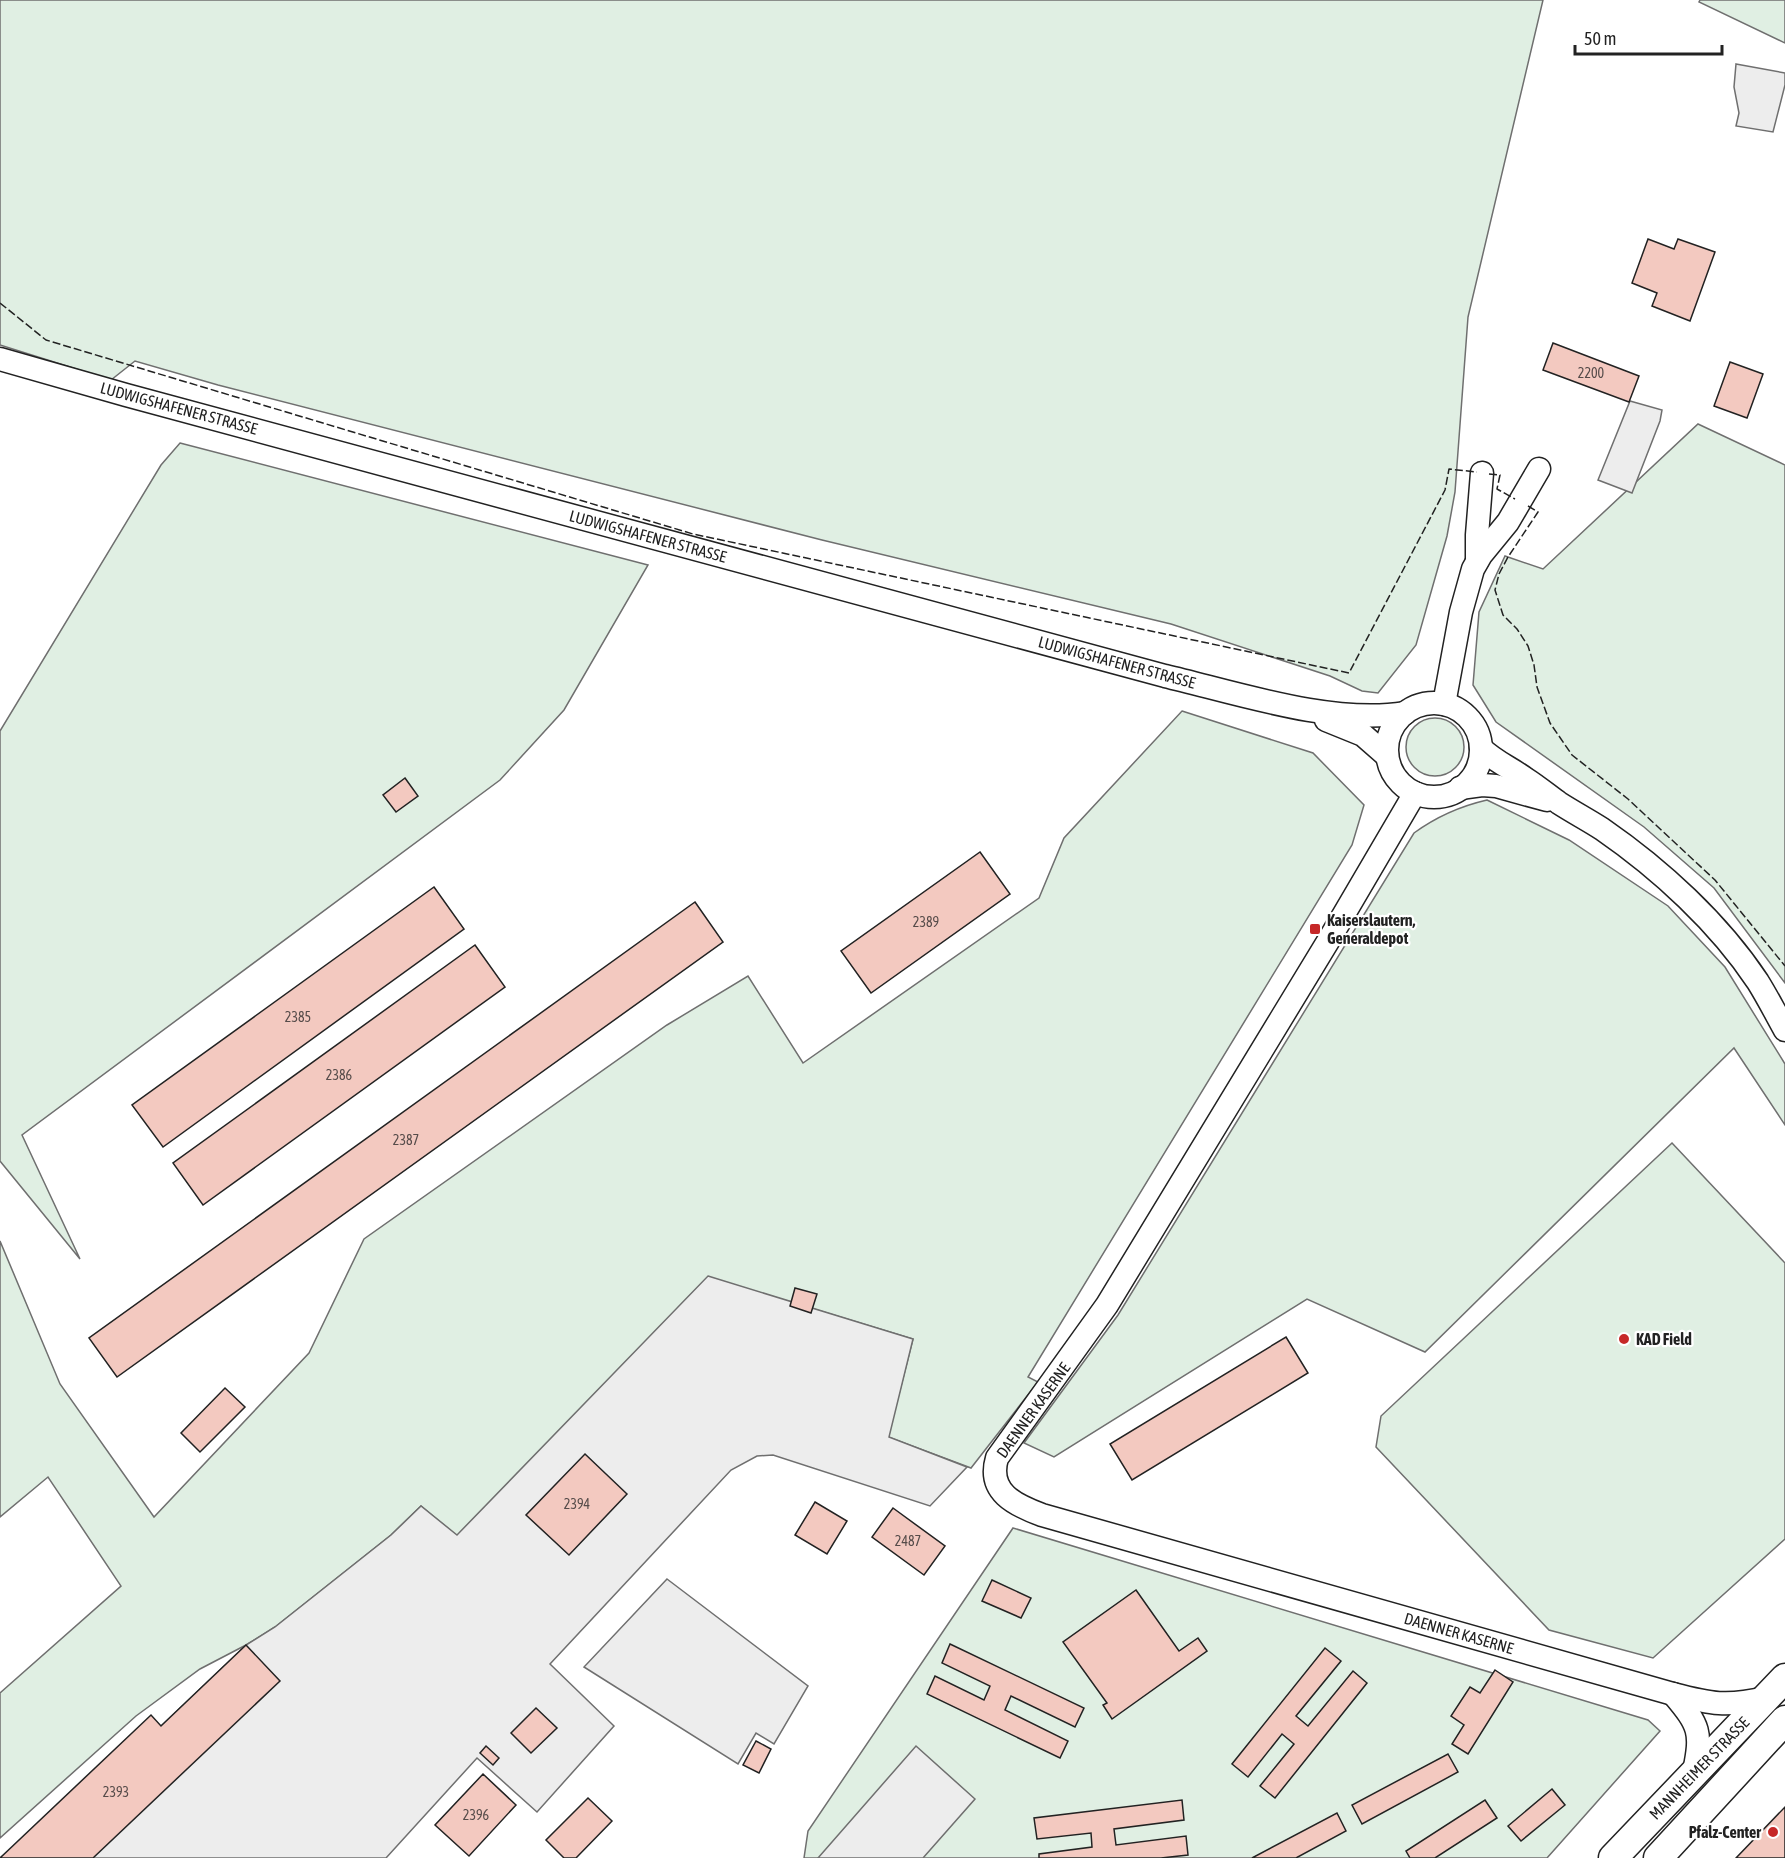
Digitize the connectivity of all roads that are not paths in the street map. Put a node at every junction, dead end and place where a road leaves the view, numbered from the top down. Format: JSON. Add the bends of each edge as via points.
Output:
{"nodes":[{"id":1,"x":0,"y":359,"type":"edge"},
{"id":2,"x":1539,"y":469,"type":"dead end"},
{"id":3,"x":1482,"y":473,"type":"dead end"},
{"id":4,"x":1477,"y":561,"type":"junction"},
{"id":5,"x":1444,"y":704,"type":"junction"},
{"id":6,"x":1297,"y":708,"type":"junction"},
{"id":7,"x":1405,"y":713,"type":"junction"},
{"id":8,"x":1481,"y":748,"type":"junction"},
{"id":9,"x":1388,"y":756,"type":"junction"},
{"id":10,"x":1460,"y":789,"type":"junction"},
{"id":11,"x":1415,"y":792,"type":"junction"},
{"id":12,"x":1560,"y":803,"type":"junction"},
{"id":13,"x":1785,"y":1030,"type":"edge"},
{"id":14,"x":1785,"y":1678,"type":"edge"},
{"id":15,"x":1673,"y":1695,"type":"junction"},
{"id":16,"x":1766,"y":1698,"type":"junction"},
{"id":17,"x":1785,"y":1720,"type":"edge"},
{"id":18,"x":1785,"y":1742,"type":"edge"},
{"id":19,"x":1751,"y":1758,"type":"junction"},
{"id":20,"x":1694,"y":1772,"type":"junction"},
{"id":21,"x":1613,"y":1858,"type":"edge"},
{"id":22,"x":1658,"y":1858,"type":"edge"}],
"edges":[{"from":1,"to":6,"type":"street","name":"LUDWIGSHAFENER STRASSE","via":[[1118,663]]},
{"from":2,"to":4,"type":"street","via":[[1508,522]]},
{"from":3,"to":4,"type":"street"},
{"from":4,"to":5,"type":"street","via":[[1461,612]]},
{"from":5,"to":7,"type":"street","via":[[1424,704]]},
{"from":5,"to":8,"type":"street","via":[[1460,710],[1472,722]]},
{"from":6,"to":7,"type":"street","name":"LUDWIGSHAFENER STRASSE","via":[[1375,716]]},
{"from":6,"to":9,"type":"street","name":"LUDWIGSHAFENER STRASSE","via":[[1363,735]]},
{"from":7,"to":9,"type":"street","via":[[1391,732]]},
{"from":8,"to":10,"type":"street","via":[[1474,774]]},
{"from":8,"to":12,"type":"street"},
{"from":9,"to":11,"type":"street","via":[[1396,778]]},
{"from":10,"to":11,"type":"street","via":[[1440,796]]},
{"from":10,"to":12,"type":"street","via":[[1496,786]]},
{"from":11,"to":15,"type":"street","name":"DAENNER KASERNE","via":[[1107,1305],[997,1458],[994,1473],[1007,1497],[1042,1515]]},
{"from":12,"to":13,"type":"street","via":[[1638,855],[1688,900],[1758,982]]},
{"from":14,"to":16,"type":"main road","name":"MANNHEIMER STRASSE"},
{"from":15,"to":16,"type":"street","name":"DAENNER KASERNE","via":[[1727,1705]]},
{"from":15,"to":20,"type":"street","via":[[1699,1733]]},
{"from":16,"to":20,"type":"main road","name":"MANNHEIMER STRASSE"},
{"from":17,"to":19,"type":"main road","name":"MANNHEIMER STRASSE"},
{"from":18,"to":19,"type":"street"},
{"from":19,"to":22,"type":"main road","name":"MANNHEIMER STRASSE"},
{"from":20,"to":21,"type":"main road","name":"MANNHEIMER STRASSE"}]}
